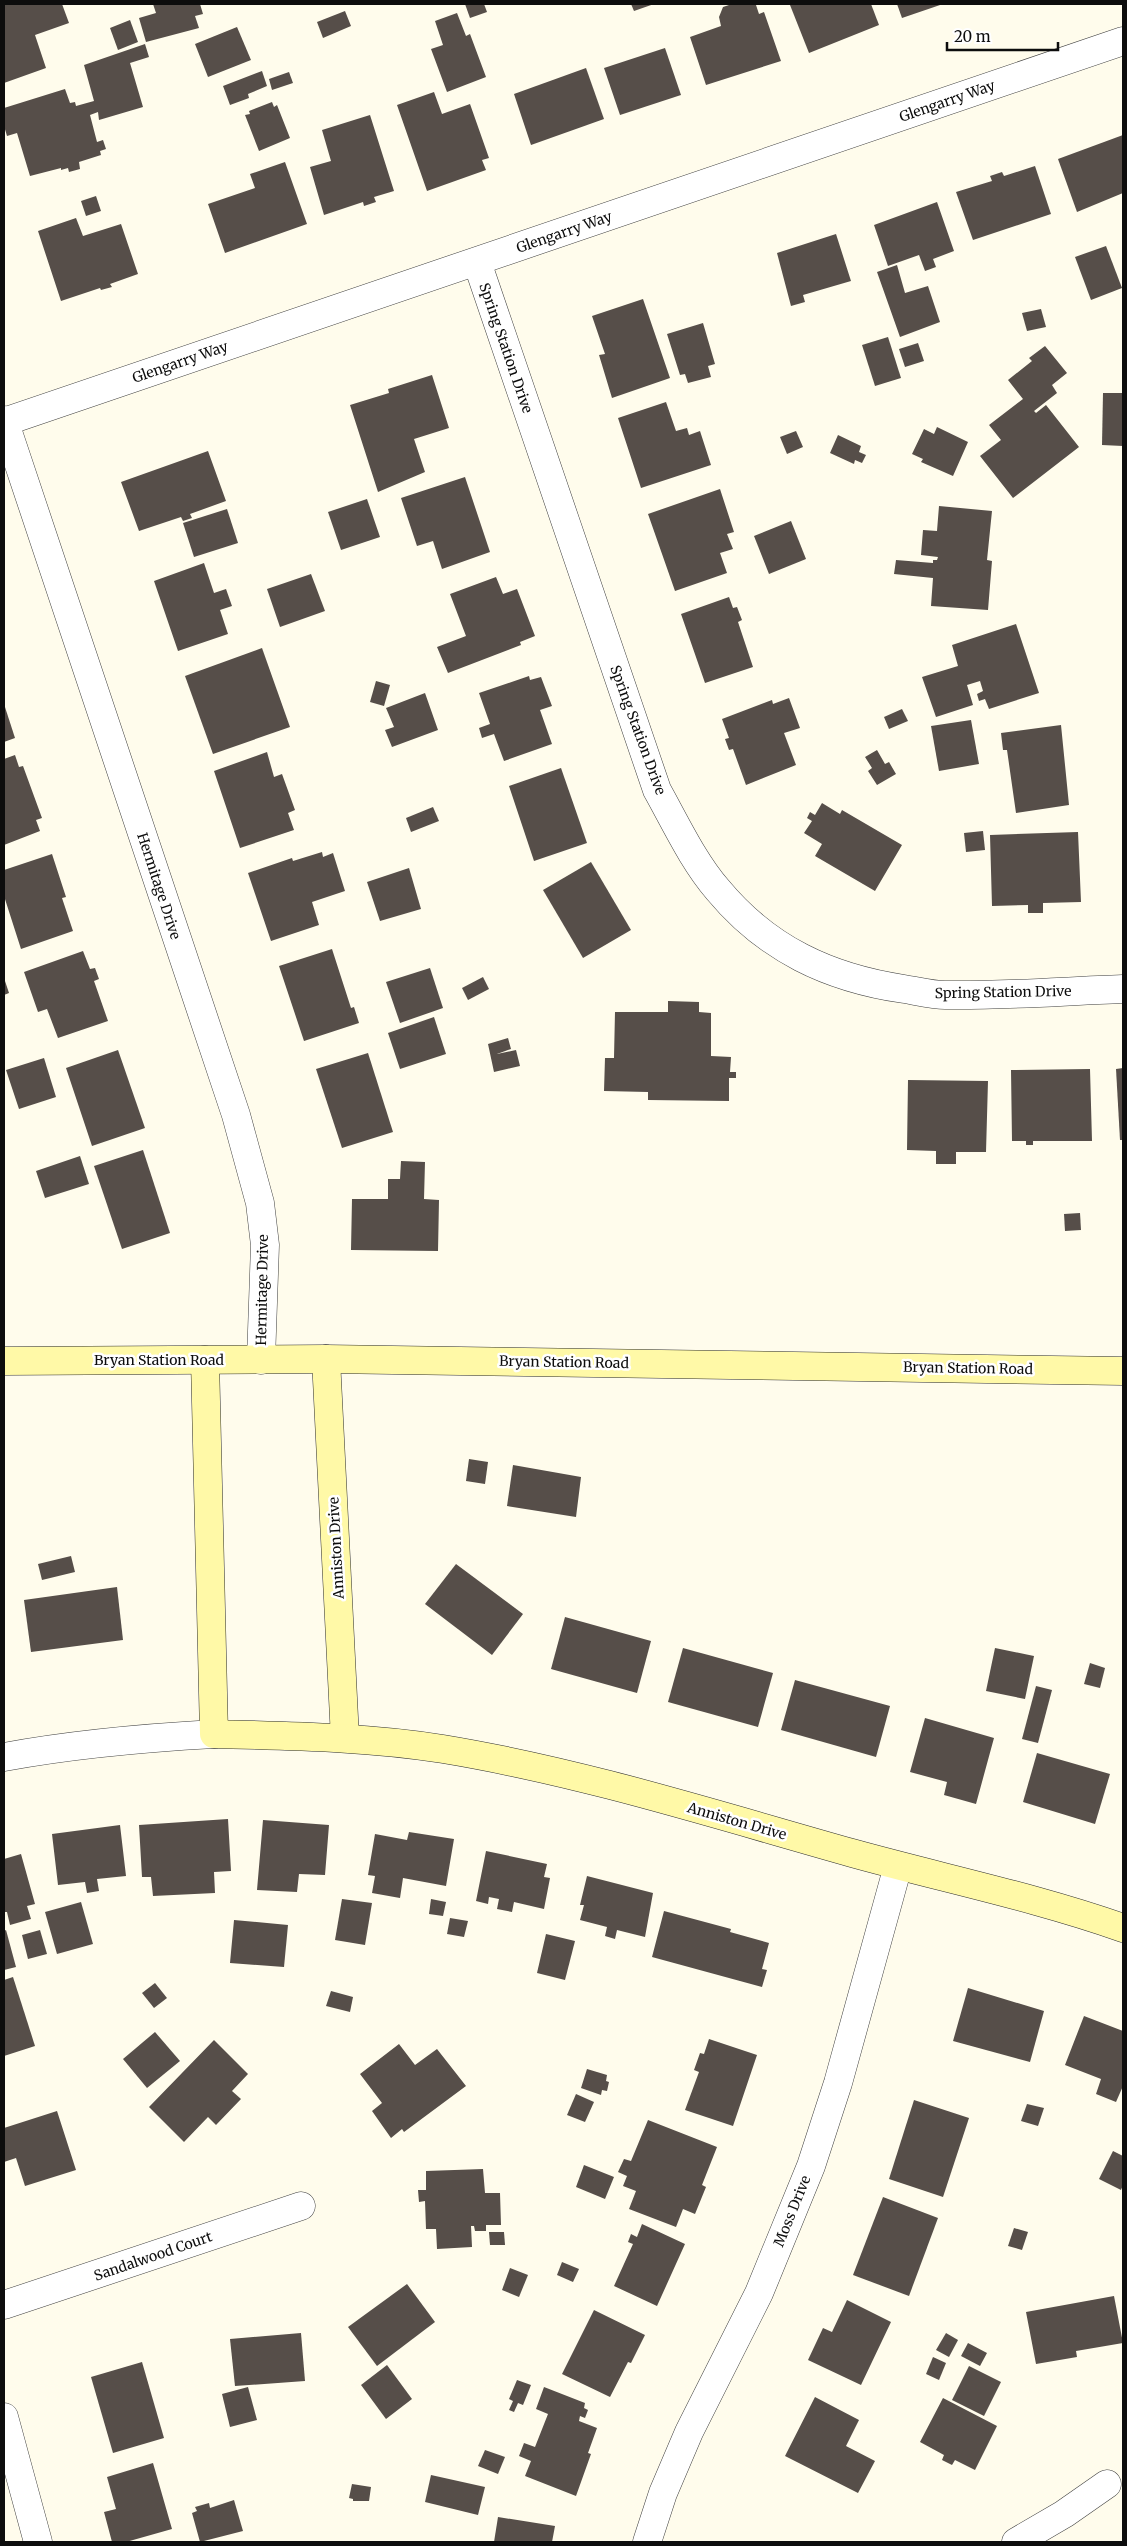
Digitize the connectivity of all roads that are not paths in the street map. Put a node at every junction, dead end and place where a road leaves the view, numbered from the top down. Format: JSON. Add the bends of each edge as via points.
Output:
{"nodes":[{"id":1,"x":1123,"y":41,"type":"edge"},
{"id":2,"x":477,"y":262,"type":"junction"},
{"id":3,"x":4,"y":421,"type":"edge"},
{"id":4,"x":1123,"y":988,"type":"edge"},
{"id":5,"x":326,"y":1359,"type":"junction"},
{"id":6,"x":205,"y":1360,"type":"junction"},
{"id":7,"x":261,"y":1360,"type":"junction"},
{"id":8,"x":4,"y":1361,"type":"edge"},
{"id":9,"x":1123,"y":1370,"type":"edge"},
{"id":10,"x":214,"y":1734,"type":"junction"},
{"id":11,"x":346,"y":1738,"type":"junction"},
{"id":12,"x":4,"y":1757,"type":"edge"},
{"id":13,"x":898,"y":1866,"type":"junction"},
{"id":14,"x":1123,"y":1928,"type":"edge"},
{"id":15,"x":301,"y":2206,"type":"dead end"},
{"id":16,"x":4,"y":2305,"type":"edge"},
{"id":17,"x":4,"y":2417,"type":"edge"},
{"id":18,"x":1108,"y":2484,"type":"dead end"},
{"id":19,"x":38,"y":2542,"type":"edge"},
{"id":20,"x":647,"y":2542,"type":"edge"},
{"id":21,"x":1016,"y":2542,"type":"edge"}],
"edges":[{"from":1,"to":2,"type":"street","name":"Glengarry Way"},
{"from":2,"to":3,"type":"street","name":"Glengarry Way"},
{"from":2,"to":4,"type":"street","name":"Spring Station Drive","via":[[658,790],[694,857],[717,890],[740,914],[800,958],[865,983],[944,995]]},
{"from":3,"to":7,"type":"street","name":"Hermitage Drive","via":[[236,1115],[260,1203],[265,1244]]},
{"from":5,"to":7,"type":"street","name":"Bryan Station Road"},
{"from":5,"to":9,"type":"street","name":"Bryan Station Road"},
{"from":5,"to":11,"type":"street","name":"Anniston Drive"},
{"from":6,"to":7,"type":"street","name":"Bryan Station Road"},
{"from":6,"to":8,"type":"street","name":"Bryan Station Road"},
{"from":6,"to":10,"type":"street"},
{"from":10,"to":11,"type":"street","name":"Anniston Drive"},
{"from":10,"to":12,"type":"street","name":"Anniston Drive","via":[[124,1739]]},
{"from":11,"to":13,"type":"street","name":"Anniston Drive","via":[[442,1749],[579,1777]]},
{"from":13,"to":14,"type":"street","name":"Anniston Drive","via":[[1089,1916]]},
{"from":13,"to":20,"type":"street","name":"Moss Drive","via":[[838,2083],[811,2166],[759,2293],[689,2432],[663,2493]]},
{"from":15,"to":16,"type":"street","name":"Sandalwood Court"},
{"from":17,"to":19,"type":"street"},
{"from":18,"to":21,"type":"street"}]}
